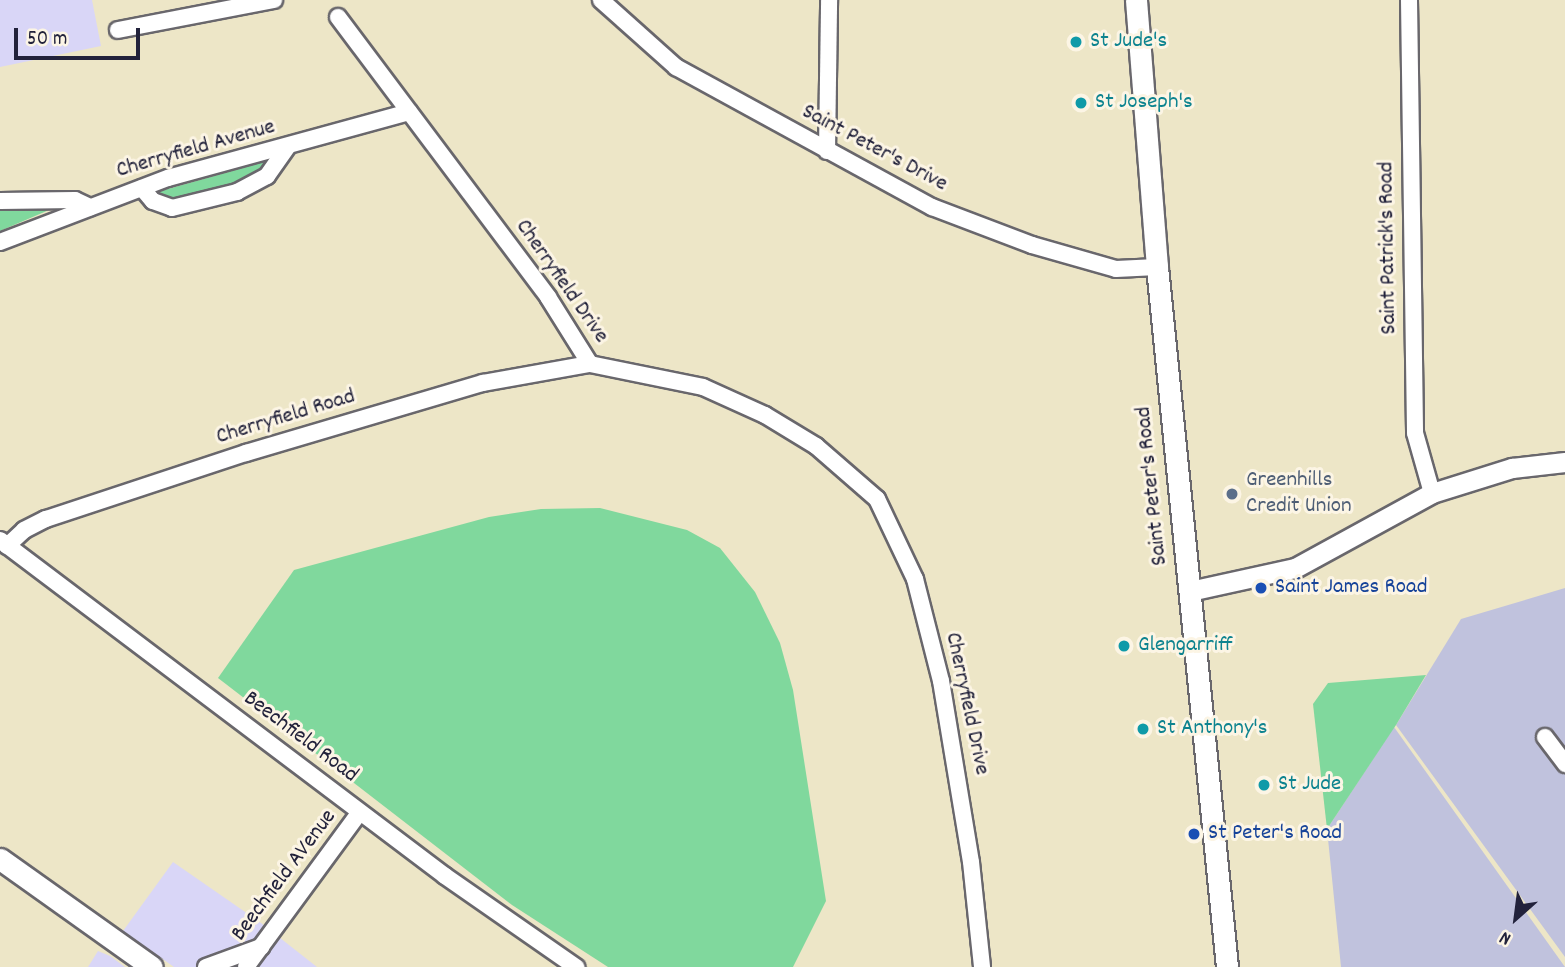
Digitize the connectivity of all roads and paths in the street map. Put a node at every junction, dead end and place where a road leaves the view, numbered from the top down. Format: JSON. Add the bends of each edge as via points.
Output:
{"nodes":[{"id":1,"x":274,"y":0,"type":"edge"},
{"id":2,"x":601,"y":0,"type":"edge"},
{"id":3,"x":830,"y":0,"type":"edge"},
{"id":4,"x":1136,"y":0,"type":"edge"},
{"id":5,"x":1409,"y":0,"type":"edge"},
{"id":6,"x":338,"y":17,"type":"dead end"},
{"id":7,"x":118,"y":30,"type":"dead end"},
{"id":8,"x":409,"y":112,"type":"junction"},
{"id":9,"x":287,"y":147,"type":"junction"},
{"id":10,"x":827,"y":151,"type":"junction"},
{"id":11,"x":142,"y":188,"type":"junction"},
{"id":12,"x":0,"y":201,"type":"edge"},
{"id":13,"x":90,"y":207,"type":"junction"},
{"id":14,"x":0,"y":242,"type":"edge"},
{"id":15,"x":1157,"y":267,"type":"junction"},
{"id":16,"x":590,"y":364,"type":"junction"},
{"id":17,"x":1565,"y":462,"type":"edge"},
{"id":18,"x":1432,"y":493,"type":"junction"},
{"id":19,"x":4,"y":543,"type":"edge"},
{"id":20,"x":1190,"y":592,"type":"junction"},
{"id":21,"x":1545,"y":737,"type":"dead end"},
{"id":22,"x":1565,"y":764,"type":"edge"},
{"id":23,"x":360,"y":812,"type":"junction"},
{"id":24,"x":0,"y":859,"type":"edge"},
{"id":25,"x":261,"y":947,"type":"junction"},
{"id":26,"x":152,"y":967,"type":"edge"},
{"id":27,"x":206,"y":967,"type":"edge"},
{"id":28,"x":246,"y":967,"type":"edge"},
{"id":29,"x":256,"y":967,"type":"edge"},
{"id":30,"x":576,"y":967,"type":"edge"},
{"id":31,"x":982,"y":967,"type":"edge"},
{"id":32,"x":1227,"y":967,"type":"edge"}],
"edges":[{"from":1,"to":7,"type":"street"},
{"from":2,"to":10,"type":"street","name":"Saint Peter's Drive","via":[[677,67]]},
{"from":3,"to":10,"type":"street"},
{"from":4,"to":15,"type":"main road","name":"Saint Peter's Road"},
{"from":5,"to":18,"type":"street","name":"Saint Patrick's Road","via":[[1415,433]]},
{"from":6,"to":8,"type":"street","name":"Cherryfield Drive"},
{"from":8,"to":9,"type":"street","name":"Cherryfield Avenue"},
{"from":8,"to":16,"type":"street","name":"Cherryfield Drive","via":[[548,297]]},
{"from":9,"to":11,"type":"street","name":"Cherryfield Avenue"},
{"from":9,"to":11,"type":"street","via":[[267,176],[237,191],[172,208],[153,201]]},
{"from":10,"to":15,"type":"street","name":"Saint Peter's Drive","via":[[932,207],[1032,245],[1116,269]]},
{"from":11,"to":13,"type":"street","name":"Cherryfield Avenue"},
{"from":12,"to":13,"type":"street","via":[[75,200]]},
{"from":13,"to":14,"type":"street","name":"Cherryfield Avenue"},
{"from":15,"to":20,"type":"main road","name":"Saint Peter's Road"},
{"from":16,"to":19,"type":"street","name":"Cherryfield Road","via":[[482,383],[246,453],[46,519]]},
{"from":16,"to":31,"type":"street","name":"Cherryfield Drive","via":[[703,387],[765,415],[816,446],[877,499],[915,579],[941,681],[968,839]]},
{"from":17,"to":18,"type":"street","via":[[1512,468]]},
{"from":18,"to":20,"type":"street","via":[[1295,568]]},
{"from":19,"to":23,"type":"street","name":"Beechfield Road"},
{"from":20,"to":32,"type":"main road","name":"Saint Peter's Road"},
{"from":21,"to":22,"type":"street"},
{"from":23,"to":25,"type":"street","name":"Beechfield AVenue"},
{"from":23,"to":30,"type":"street","name":"Beechfield Road"},
{"from":24,"to":26,"type":"main road"},
{"from":25,"to":27,"type":"street"},
{"from":25,"to":28,"type":"street","name":"Beechfield AVenue"},
{"from":25,"to":29,"type":"street"}]}
